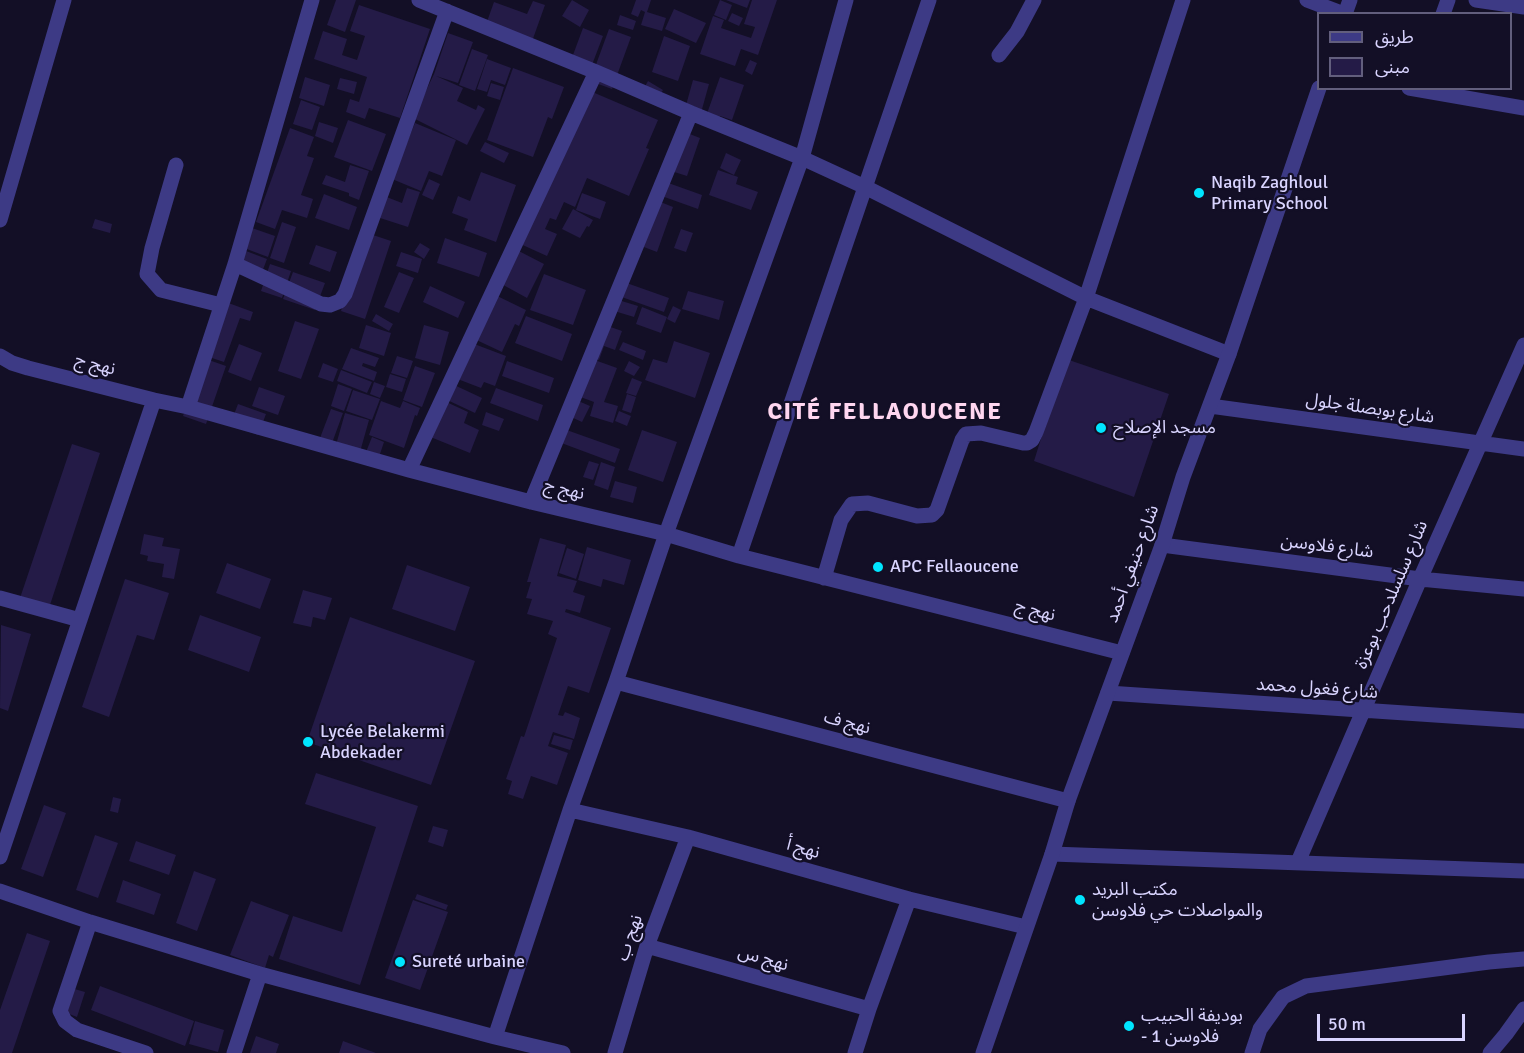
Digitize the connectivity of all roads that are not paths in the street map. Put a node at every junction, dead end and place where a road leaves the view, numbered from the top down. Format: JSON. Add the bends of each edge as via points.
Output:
{"nodes":[{"id":1,"x":64,"y":0,"type":"edge"},
{"id":2,"x":312,"y":0,"type":"edge"},
{"id":3,"x":419,"y":0,"type":"edge"},
{"id":4,"x":846,"y":0,"type":"edge"},
{"id":5,"x":929,"y":0,"type":"edge"},
{"id":6,"x":1034,"y":0,"type":"edge"},
{"id":7,"x":1183,"y":0,"type":"edge"},
{"id":8,"x":1307,"y":0,"type":"edge"},
{"id":9,"x":1476,"y":0,"type":"edge"},
{"id":10,"x":1524,"y":7,"type":"edge"},
{"id":11,"x":447,"y":11,"type":"junction"},
{"id":12,"x":1340,"y":12,"type":"edge"},
{"id":13,"x":999,"y":55,"type":"dead end"},
{"id":14,"x":596,"y":72,"type":"junction"},
{"id":15,"x":1318,"y":90,"type":"edge"},
{"id":16,"x":1420,"y":90,"type":"edge"},
{"id":17,"x":1524,"y":108,"type":"edge"},
{"id":18,"x":691,"y":113,"type":"junction"},
{"id":19,"x":802,"y":158,"type":"junction"},
{"id":20,"x":176,"y":165,"type":"dead end"},
{"id":21,"x":865,"y":187,"type":"junction"},
{"id":22,"x":0,"y":220,"type":"edge"},
{"id":23,"x":235,"y":264,"type":"junction"},
{"id":24,"x":1086,"y":298,"type":"junction"},
{"id":25,"x":221,"y":305,"type":"junction"},
{"id":26,"x":1524,"y":345,"type":"edge"},
{"id":27,"x":1229,"y":354,"type":"junction"},
{"id":28,"x":0,"y":356,"type":"edge"},
{"id":29,"x":154,"y":400,"type":"junction"},
{"id":30,"x":1210,"y":406,"type":"junction"},
{"id":31,"x":188,"y":407,"type":"junction"},
{"id":32,"x":1480,"y":444,"type":"junction"},
{"id":33,"x":1524,"y":449,"type":"edge"},
{"id":34,"x":409,"y":470,"type":"junction"},
{"id":35,"x":531,"y":502,"type":"junction"},
{"id":36,"x":666,"y":534,"type":"junction"},
{"id":37,"x":1162,"y":545,"type":"junction"},
{"id":38,"x":739,"y":556,"type":"junction"},
{"id":39,"x":824,"y":578,"type":"junction"},
{"id":40,"x":1420,"y":579,"type":"junction"},
{"id":41,"x":1524,"y":589,"type":"edge"},
{"id":42,"x":0,"y":598,"type":"edge"},
{"id":43,"x":80,"y":620,"type":"junction"},
{"id":44,"x":1122,"y":653,"type":"junction"},
{"id":45,"x":616,"y":682,"type":"junction"},
{"id":46,"x":1108,"y":693,"type":"junction"},
{"id":47,"x":1363,"y":711,"type":"junction"},
{"id":48,"x":1524,"y":722,"type":"edge"},
{"id":49,"x":1068,"y":801,"type":"junction"},
{"id":50,"x":570,"y":810,"type":"junction"},
{"id":51,"x":688,"y":837,"type":"junction"},
{"id":52,"x":1052,"y":854,"type":"junction"},
{"id":53,"x":0,"y":857,"type":"edge"},
{"id":54,"x":1298,"y":862,"type":"junction"},
{"id":55,"x":1524,"y":871,"type":"edge"},
{"id":56,"x":0,"y":891,"type":"edge"},
{"id":57,"x":909,"y":899,"type":"junction"},
{"id":58,"x":90,"y":922,"type":"junction"},
{"id":59,"x":1026,"y":927,"type":"junction"},
{"id":60,"x":647,"y":946,"type":"junction"},
{"id":61,"x":1524,"y":959,"type":"edge"},
{"id":62,"x":260,"y":974,"type":"junction"},
{"id":63,"x":869,"y":1009,"type":"junction"},
{"id":64,"x":1524,"y":1009,"type":"edge"},
{"id":65,"x":495,"y":1037,"type":"junction"},
{"id":66,"x":146,"y":1053,"type":"edge"},
{"id":67,"x":234,"y":1053,"type":"edge"},
{"id":68,"x":563,"y":1053,"type":"edge"},
{"id":69,"x":615,"y":1053,"type":"edge"},
{"id":70,"x":855,"y":1053,"type":"edge"},
{"id":71,"x":983,"y":1053,"type":"edge"},
{"id":72,"x":1252,"y":1053,"type":"edge"},
{"id":73,"x":1490,"y":1053,"type":"edge"}],
"edges":[{"from":1,"to":22,"type":"street"},
{"from":2,"to":23,"type":"street"},
{"from":3,"to":11,"type":"street"},
{"from":4,"to":19,"type":"street"},
{"from":5,"to":21,"type":"street"},
{"from":6,"to":13,"type":"street"},
{"from":7,"to":24,"type":"street"},
{"from":8,"to":12,"type":"street"},
{"from":9,"to":10,"type":"street"},
{"from":11,"to":14,"type":"street"},
{"from":11,"to":23,"type":"street","via":[[340,302],[321,304]]},
{"from":14,"to":18,"type":"street"},
{"from":14,"to":34,"type":"street"},
{"from":15,"to":27,"type":"street","name":"شارع حنيفي أحمد"},
{"from":16,"to":17,"type":"street"},
{"from":18,"to":19,"type":"street"},
{"from":18,"to":35,"type":"street"},
{"from":19,"to":21,"type":"street"},
{"from":19,"to":36,"type":"street"},
{"from":20,"to":25,"type":"street","via":[[147,274],[161,291]]},
{"from":21,"to":24,"type":"street"},
{"from":21,"to":38,"type":"street"},
{"from":23,"to":25,"type":"street"},
{"from":24,"to":27,"type":"street"},
{"from":24,"to":39,"type":"street","via":[[1032,440],[1023,443],[981,433],[966,434],[932,515],[917,516],[868,503],[852,504],[841,520]]},
{"from":25,"to":31,"type":"street"},
{"from":26,"to":32,"type":"street","name":"شارع سلسلدحب بوعزة"},
{"from":27,"to":30,"type":"street","name":"شارع حنيفي أحمد"},
{"from":28,"to":29,"type":"street","name":"نهج ج","via":[[28,368]]},
{"from":29,"to":31,"type":"street","name":"نهج ج"},
{"from":29,"to":43,"type":"street"},
{"from":30,"to":32,"type":"street","name":"شارع بوبصلة جلول"},
{"from":30,"to":37,"type":"street","name":"شارع حنيفي أحمد"},
{"from":31,"to":34,"type":"street","name":"نهج ج"},
{"from":32,"to":33,"type":"street","name":"شارع بوبصلة جلول"},
{"from":32,"to":40,"type":"street","name":"شارع سلسلدحب بوعزة"},
{"from":34,"to":35,"type":"street","name":"نهج ج"},
{"from":35,"to":36,"type":"street","name":"نهج ج"},
{"from":36,"to":38,"type":"street","name":"نهج ج"},
{"from":36,"to":45,"type":"street"},
{"from":37,"to":40,"type":"street","name":"شارع فلاوسن"},
{"from":37,"to":44,"type":"street","name":"شارع حنيفي أحمد"},
{"from":38,"to":39,"type":"street","name":"نهج ج"},
{"from":39,"to":44,"type":"street","name":"نهج ج"},
{"from":40,"to":41,"type":"street","name":"شارع فلاوسن"},
{"from":40,"to":47,"type":"street","name":"شارع سلسلدحب بوعزة"},
{"from":42,"to":43,"type":"street"},
{"from":43,"to":53,"type":"street"},
{"from":44,"to":46,"type":"street","name":"شارع حنيفي أحمد"},
{"from":45,"to":49,"type":"street","name":"نهج ف"},
{"from":45,"to":50,"type":"street"},
{"from":46,"to":47,"type":"street","name":"شارع فغول محمد"},
{"from":46,"to":49,"type":"street","name":"شارع حنيفي أحمد"},
{"from":47,"to":48,"type":"street","name":"شارع فغول محمد"},
{"from":47,"to":54,"type":"street","name":"شارع سلسلدحب بوعزة"},
{"from":49,"to":52,"type":"street","name":"شارع حنيفي أحمد"},
{"from":50,"to":51,"type":"street","name":"نهج أ"},
{"from":50,"to":65,"type":"street"},
{"from":51,"to":57,"type":"street","name":"نهج أ"},
{"from":51,"to":60,"type":"street","name":"نهج ب"},
{"from":52,"to":54,"type":"street"},
{"from":52,"to":59,"type":"street","name":"شارع حنيفي أحمد"},
{"from":54,"to":55,"type":"street"},
{"from":56,"to":58,"type":"street"},
{"from":57,"to":59,"type":"street","name":"نهج أ"},
{"from":57,"to":63,"type":"street"},
{"from":58,"to":62,"type":"street"},
{"from":58,"to":66,"type":"street","via":[[60,1011],[77,1030]]},
{"from":59,"to":71,"type":"street","name":"شارع حنيفي أحمد"},
{"from":60,"to":63,"type":"street","name":"نهج س"},
{"from":60,"to":69,"type":"street","name":"نهج ب"},
{"from":61,"to":72,"type":"street","via":[[1306,986],[1283,997],[1260,1029]]},
{"from":62,"to":65,"type":"street"},
{"from":62,"to":67,"type":"street"},
{"from":63,"to":70,"type":"street"},
{"from":64,"to":73,"type":"street"},
{"from":65,"to":68,"type":"street"}]}
